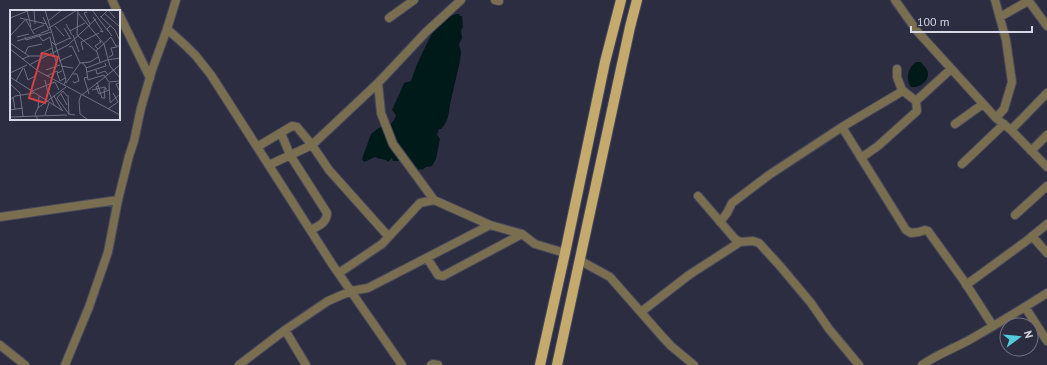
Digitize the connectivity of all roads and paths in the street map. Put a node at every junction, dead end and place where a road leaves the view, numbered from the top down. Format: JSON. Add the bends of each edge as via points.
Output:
{"nodes":[{"id":1,"x":112,"y":0,"type":"edge"},
{"id":2,"x":176,"y":0,"type":"edge"},
{"id":3,"x":414,"y":0,"type":"edge"},
{"id":4,"x":461,"y":0,"type":"edge"},
{"id":5,"x":621,"y":0,"type":"edge"},
{"id":6,"x":637,"y":0,"type":"edge"},
{"id":7,"x":895,"y":0,"type":"edge"},
{"id":8,"x":995,"y":0,"type":"edge"},
{"id":9,"x":1028,"y":0,"type":"edge"},
{"id":10,"x":117,"y":10,"type":"edge"},
{"id":11,"x":120,"y":16,"type":"edge"},
{"id":12,"x":1000,"y":17,"type":"junction"},
{"id":13,"x":389,"y":18,"type":"dead end"},
{"id":14,"x":1047,"y":26,"type":"edge"},
{"id":15,"x":167,"y":30,"type":"junction"},
{"id":16,"x":897,"y":69,"type":"dead end"},
{"id":17,"x":951,"y":69,"type":"junction"},
{"id":18,"x":150,"y":78,"type":"junction"},
{"id":19,"x":378,"y":83,"type":"junction"},
{"id":20,"x":902,"y":90,"type":"junction"},
{"id":21,"x":1047,"y":93,"type":"edge"},
{"id":22,"x":916,"y":101,"type":"junction"},
{"id":23,"x":983,"y":104,"type":"junction"},
{"id":24,"x":996,"y":118,"type":"junction"},
{"id":25,"x":955,"y":124,"type":"dead end"},
{"id":26,"x":1004,"y":124,"type":"junction"},
{"id":27,"x":842,"y":127,"type":"junction"},
{"id":28,"x":1011,"y":130,"type":"junction"},
{"id":29,"x":281,"y":133,"type":"junction"},
{"id":30,"x":1047,"y":135,"type":"edge"},
{"id":31,"x":312,"y":145,"type":"junction"},
{"id":32,"x":257,"y":147,"type":"junction"},
{"id":33,"x":1031,"y":151,"type":"junction"},
{"id":34,"x":290,"y":155,"type":"junction"},
{"id":35,"x":861,"y":158,"type":"junction"},
{"id":36,"x":962,"y":164,"type":"dead end"},
{"id":37,"x":268,"y":165,"type":"junction"},
{"id":38,"x":1047,"y":167,"type":"edge"},
{"id":39,"x":1047,"y":186,"type":"edge"},
{"id":40,"x":698,"y":196,"type":"dead end"},
{"id":41,"x":118,"y":200,"type":"junction"},
{"id":42,"x":434,"y":200,"type":"junction"},
{"id":43,"x":1015,"y":215,"type":"dead end"},
{"id":44,"x":0,"y":217,"type":"edge"},
{"id":45,"x":720,"y":222,"type":"junction"},
{"id":46,"x":1047,"y":224,"type":"edge"},
{"id":47,"x":490,"y":225,"type":"junction"},
{"id":48,"x":311,"y":230,"type":"junction"},
{"id":49,"x":522,"y":234,"type":"junction"},
{"id":50,"x":388,"y":236,"type":"junction"},
{"id":51,"x":1032,"y":236,"type":"junction"},
{"id":52,"x":740,"y":242,"type":"junction"},
{"id":53,"x":565,"y":252,"type":"junction"},
{"id":54,"x":1047,"y":253,"type":"edge"},
{"id":55,"x":427,"y":258,"type":"junction"},
{"id":56,"x":579,"y":260,"type":"junction"},
{"id":57,"x":339,"y":273,"type":"junction"},
{"id":58,"x":966,"y":285,"type":"junction"},
{"id":59,"x":351,"y":290,"type":"junction"},
{"id":60,"x":1047,"y":293,"type":"edge"},
{"id":61,"x":1025,"y":307,"type":"junction"},
{"id":62,"x":641,"y":312,"type":"junction"},
{"id":63,"x":993,"y":326,"type":"junction"},
{"id":64,"x":285,"y":330,"type":"junction"},
{"id":65,"x":1047,"y":341,"type":"edge"},
{"id":66,"x":0,"y":345,"type":"edge"},
{"id":67,"x":25,"y":365,"type":"edge"},
{"id":68,"x":65,"y":365,"type":"edge"},
{"id":69,"x":239,"y":365,"type":"edge"},
{"id":70,"x":306,"y":365,"type":"edge"},
{"id":71,"x":402,"y":365,"type":"edge"},
{"id":72,"x":431,"y":365,"type":"edge"},
{"id":73,"x":438,"y":365,"type":"edge"},
{"id":74,"x":540,"y":365,"type":"edge"},
{"id":75,"x":557,"y":365,"type":"edge"},
{"id":76,"x":694,"y":365,"type":"edge"},
{"id":77,"x":859,"y":365,"type":"edge"},
{"id":78,"x":922,"y":365,"type":"edge"}],
"edges":[{"from":1,"to":10,"type":"street"},
{"from":2,"to":15,"type":"street"},
{"from":3,"to":13,"type":"street"},
{"from":4,"to":19,"type":"street","via":[[426,32]]},
{"from":5,"to":53,"type":"main road","via":[[605,62]]},
{"from":6,"to":56,"type":"main road"},
{"from":7,"to":17,"type":"street","via":[[917,31]]},
{"from":8,"to":12,"type":"street"},
{"from":9,"to":12,"type":"street"},
{"from":9,"to":14,"type":"street"},
{"from":11,"to":18,"type":"street"},
{"from":12,"to":24,"type":"street","via":[[1012,82],[1004,109]]},
{"from":15,"to":18,"type":"street"},
{"from":15,"to":32,"type":"street","via":[[196,56]]},
{"from":16,"to":20,"type":"street"},
{"from":17,"to":22,"type":"street"},
{"from":17,"to":23,"type":"street"},
{"from":18,"to":41,"type":"street"},
{"from":19,"to":31,"type":"street"},
{"from":19,"to":42,"type":"street","via":[[381,113],[393,144]]},
{"from":20,"to":22,"type":"street"},
{"from":20,"to":27,"type":"street"},
{"from":21,"to":28,"type":"street"},
{"from":22,"to":35,"type":"street","via":[[917,111]]},
{"from":23,"to":24,"type":"street"},
{"from":23,"to":25,"type":"street"},
{"from":24,"to":26,"type":"street"},
{"from":26,"to":28,"type":"street"},
{"from":26,"to":36,"type":"street"},
{"from":27,"to":35,"type":"street"},
{"from":27,"to":45,"type":"street","via":[[769,175],[732,203]]},
{"from":28,"to":33,"type":"street"},
{"from":29,"to":31,"type":"street","via":[[295,126]]},
{"from":29,"to":32,"type":"street"},
{"from":29,"to":34,"type":"street"},
{"from":30,"to":33,"type":"street"},
{"from":31,"to":34,"type":"street"},
{"from":31,"to":50,"type":"street","via":[[328,170]]},
{"from":32,"to":37,"type":"street"},
{"from":33,"to":38,"type":"street"},
{"from":34,"to":37,"type":"street"},
{"from":34,"to":48,"type":"street","via":[[327,213],[325,221]]},
{"from":35,"to":58,"type":"street","via":[[906,230],[911,233],[928,231]]},
{"from":37,"to":48,"type":"street"},
{"from":39,"to":43,"type":"street"},
{"from":40,"to":45,"type":"street"},
{"from":41,"to":44,"type":"street"},
{"from":41,"to":68,"type":"street","via":[[108,252]]},
{"from":42,"to":47,"type":"street"},
{"from":42,"to":50,"type":"street","via":[[420,203]]},
{"from":45,"to":52,"type":"street","via":[[734,239]]},
{"from":46,"to":51,"type":"street"},
{"from":47,"to":49,"type":"street"},
{"from":47,"to":55,"type":"street"},
{"from":48,"to":57,"type":"street"},
{"from":49,"to":53,"type":"street","via":[[535,244]]},
{"from":49,"to":55,"type":"street","via":[[443,276],[438,276]]},
{"from":50,"to":57,"type":"street","via":[[382,244]]},
{"from":51,"to":54,"type":"street"},
{"from":51,"to":58,"type":"street"},
{"from":52,"to":62,"type":"street","via":[[689,275]]},
{"from":52,"to":77,"type":"street","via":[[759,243],[807,298]]},
{"from":53,"to":74,"type":"main road"},
{"from":55,"to":59,"type":"street","via":[[368,288]]},
{"from":56,"to":62,"type":"street","via":[[610,277]]},
{"from":56,"to":75,"type":"main road"},
{"from":57,"to":59,"type":"street"},
{"from":58,"to":63,"type":"street"},
{"from":59,"to":64,"type":"street","via":[[328,301]]},
{"from":59,"to":71,"type":"street"},
{"from":60,"to":61,"type":"street"},
{"from":61,"to":63,"type":"street"},
{"from":61,"to":65,"type":"street"},
{"from":62,"to":76,"type":"street","via":[[671,346]]},
{"from":63,"to":78,"type":"street"},
{"from":64,"to":69,"type":"street"},
{"from":64,"to":70,"type":"street"},
{"from":66,"to":67,"type":"street"},
{"from":72,"to":73,"type":"street"}]}
